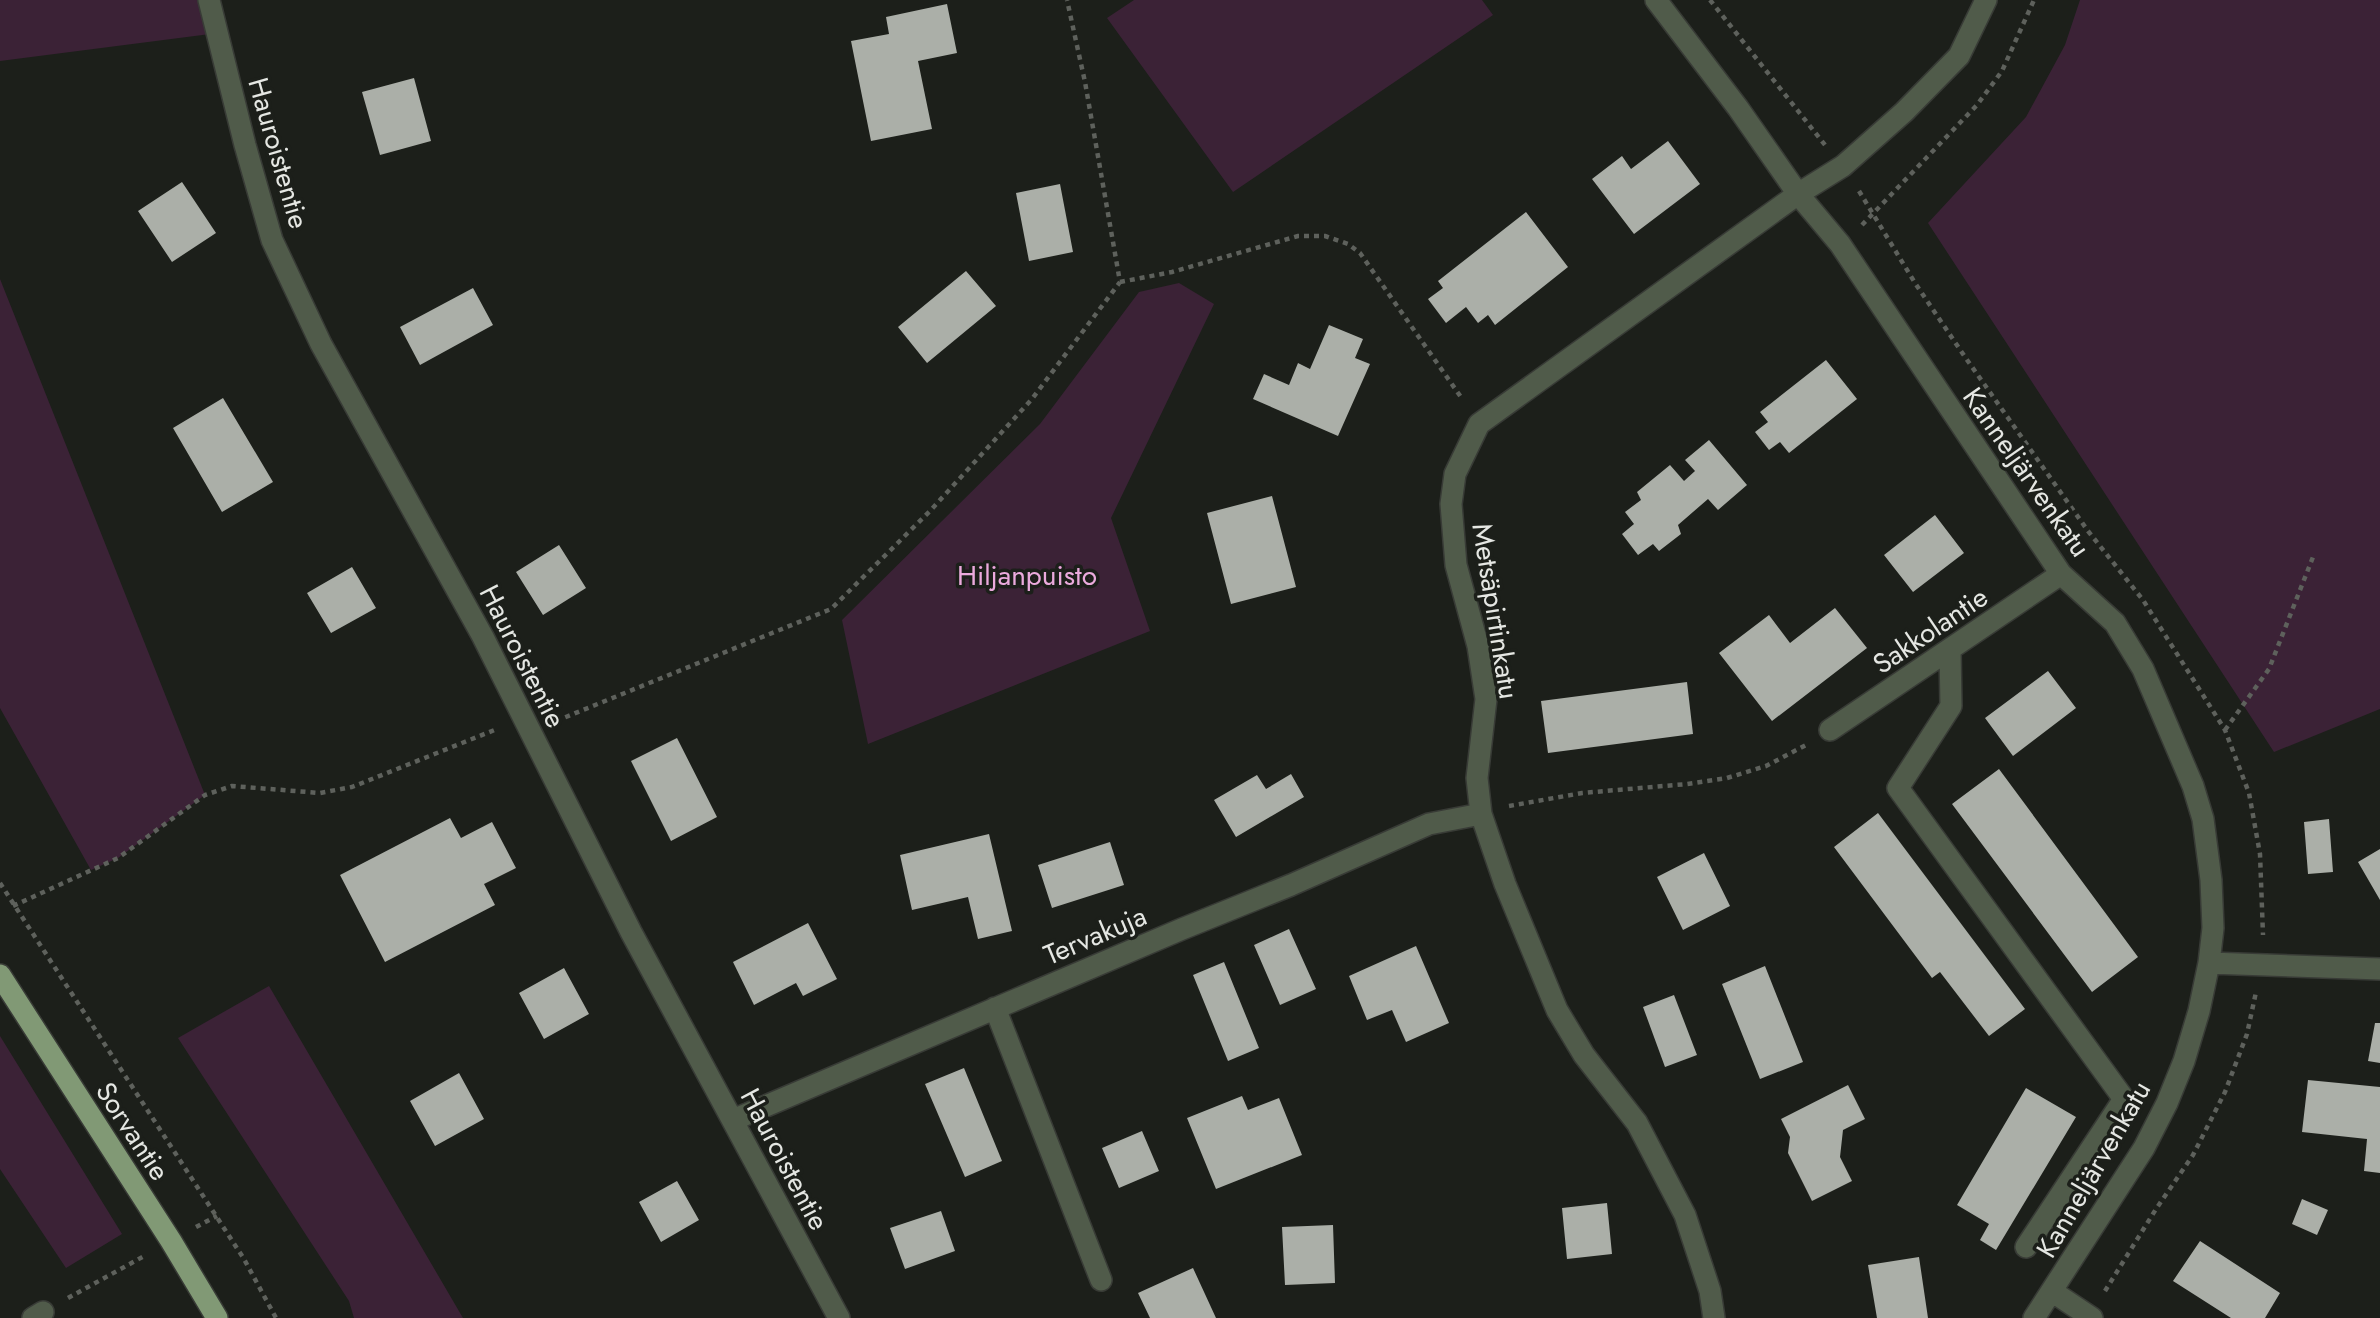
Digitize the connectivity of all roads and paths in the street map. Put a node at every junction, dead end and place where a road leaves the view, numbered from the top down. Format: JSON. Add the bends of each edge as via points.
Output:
{"nodes":[{"id":1,"x":209,"y":0,"type":"edge"},
{"id":2,"x":1068,"y":0,"type":"edge"},
{"id":3,"x":1656,"y":0,"type":"edge"},
{"id":4,"x":1710,"y":0,"type":"edge"},
{"id":5,"x":1986,"y":0,"type":"edge"},
{"id":6,"x":2034,"y":0,"type":"edge"},
{"id":7,"x":1843,"y":166,"type":"junction"},
{"id":8,"x":1798,"y":194,"type":"junction"},
{"id":9,"x":1874,"y":215,"type":"junction"},
{"id":10,"x":1840,"y":244,"type":"junction"},
{"id":11,"x":1120,"y":282,"type":"junction"},
{"id":12,"x":1479,"y":424,"type":"junction"},
{"id":13,"x":2313,"y":557,"type":"dead end"},
{"id":14,"x":2061,"y":574,"type":"junction"},
{"id":15,"x":1950,"y":650,"type":"junction"},
{"id":16,"x":527,"y":725,"type":"junction"},
{"id":17,"x":1830,"y":730,"type":"joint"},
{"id":18,"x":2225,"y":730,"type":"junction"},
{"id":19,"x":1481,"y":814,"type":"junction"},
{"id":20,"x":0,"y":883,"type":"edge"},
{"id":21,"x":13,"y":906,"type":"junction"},
{"id":22,"x":2209,"y":963,"type":"junction"},
{"id":23,"x":2262,"y":964,"type":"junction"},
{"id":24,"x":2380,"y":970,"type":"edge"},
{"id":25,"x":0,"y":975,"type":"edge"},
{"id":26,"x":995,"y":1008,"type":"junction"},
{"id":27,"x":733,"y":1120,"type":"junction"},
{"id":28,"x":217,"y":1216,"type":"junction"},
{"id":29,"x":171,"y":1241,"type":"junction"},
{"id":30,"x":2026,"y":1247,"type":"dead end"},
{"id":31,"x":1101,"y":1280,"type":"dead end"},
{"id":32,"x":2053,"y":1292,"type":"junction"},
{"id":33,"x":38,"y":1315,"type":"edge"},
{"id":34,"x":2090,"y":1317,"type":"edge"},
{"id":35,"x":217,"y":1318,"type":"edge"},
{"id":36,"x":276,"y":1318,"type":"edge"},
{"id":37,"x":839,"y":1318,"type":"edge"},
{"id":38,"x":1714,"y":1318,"type":"edge"},
{"id":39,"x":2034,"y":1318,"type":"edge"}],
"edges":[{"from":1,"to":16,"type":"street","name":"Hauroistentie","via":[[272,240],[321,344]]},
{"from":2,"to":11,"type":"path"},
{"from":3,"to":8,"type":"street","name":"Kanneljärvenkatu"},
{"from":4,"to":7,"type":"path"},
{"from":5,"to":7,"type":"street","name":"Metsäpirtinkatu","via":[[1959,56]]},
{"from":6,"to":9,"type":"path","via":[[2002,71],[1977,105]]},
{"from":7,"to":8,"type":"street","name":"Metsäpirtinkatu"},
{"from":7,"to":9,"type":"path"},
{"from":8,"to":10,"type":"street","name":"Kanneljärvenkatu"},
{"from":8,"to":12,"type":"street","name":"Metsäpirtinkatu"},
{"from":9,"to":10,"type":"path"},
{"from":9,"to":18,"type":"path","via":[[1965,357],[2088,531],[2143,600]]},
{"from":10,"to":14,"type":"street","name":"Kanneljärvenkatu"},
{"from":11,"to":12,"type":"path","via":[[1298,236],[1325,236],[1348,244],[1360,253]]},
{"from":11,"to":16,"type":"path","via":[[1032,399],[930,511],[831,609]]},
{"from":12,"to":19,"type":"street","name":"Metsäpirtinkatu","via":[[1455,474],[1451,504],[1456,565],[1478,646],[1486,699],[1477,778]]},
{"from":13,"to":18,"type":"path","via":[[2269,669]]},
{"from":14,"to":15,"type":"street","name":"Sakkolantie"},
{"from":14,"to":22,"type":"street","name":"Kanneljärvenkatu","via":[[2115,623],[2143,669],[2193,786],[2203,819],[2211,880]]},
{"from":15,"to":17,"type":"street","name":"Sakkolantie"},
{"from":15,"to":30,"type":"street","via":[[1951,706],[1898,788],[2124,1099]]},
{"from":16,"to":21,"type":"path","via":[[352,787],[320,793],[232,786],[205,795],[118,858]]},
{"from":16,"to":27,"type":"street","name":"Hauroistentie","via":[[631,932]]},
{"from":17,"to":19,"type":"path","via":[[1766,766],[1727,778],[1582,793]]},
{"from":18,"to":23,"type":"path","via":[[2249,793],[2260,854]]},
{"from":19,"to":26,"type":"street","name":"Tervakuja","via":[[1429,824]]},
{"from":19,"to":38,"type":"street","name":"Metsäpirtinkatu","via":[[1557,1010],[1584,1055],[1637,1123],[1685,1214]]},
{"from":20,"to":21,"type":"path"},
{"from":21,"to":28,"type":"path"},
{"from":22,"to":23,"type":"street"},
{"from":22,"to":32,"type":"street","name":"Kanneljärvenkatu","via":[[2199,1011],[2167,1103],[2144,1148]]},
{"from":23,"to":24,"type":"street"},
{"from":23,"to":34,"type":"path","via":[[2247,1034],[2225,1092],[2193,1155]]},
{"from":25,"to":29,"type":"main road","name":"Sorvantie"},
{"from":26,"to":27,"type":"street","name":"Tervakuja"},
{"from":26,"to":31,"type":"street"},
{"from":27,"to":37,"type":"street","name":"Hauroistentie"},
{"from":28,"to":29,"type":"path"},
{"from":28,"to":36,"type":"path"},
{"from":29,"to":33,"type":"path"},
{"from":29,"to":35,"type":"main road","name":"Sorvantie"},
{"from":32,"to":34,"type":"street"},
{"from":32,"to":39,"type":"street","name":"Kanneljärvenkatu"}]}
